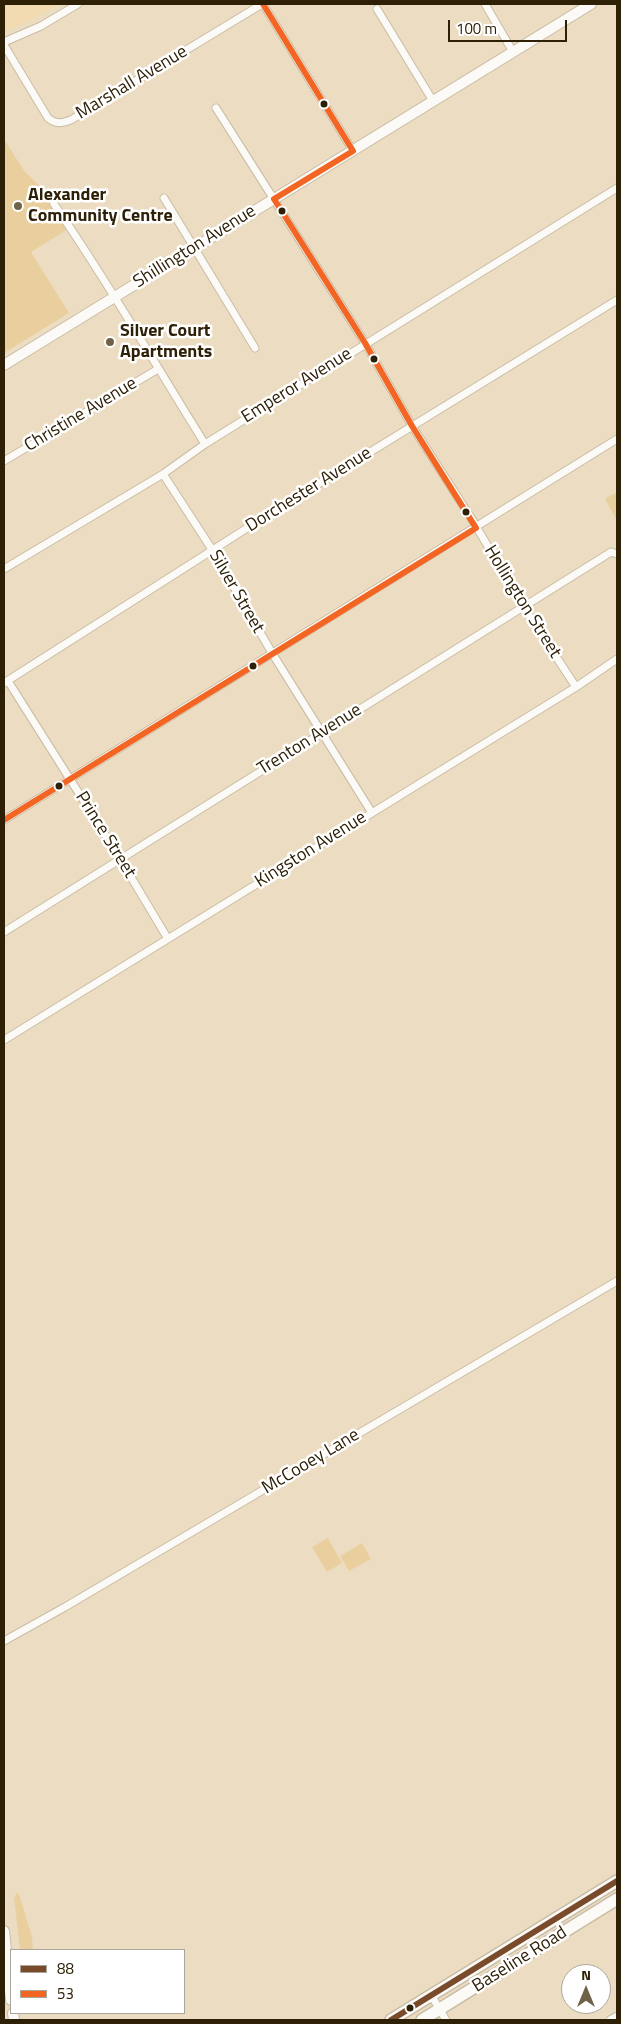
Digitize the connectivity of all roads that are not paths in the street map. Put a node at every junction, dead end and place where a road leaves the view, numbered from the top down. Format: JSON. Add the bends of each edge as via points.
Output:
{"nodes":[{"id":1,"x":78,"y":4,"type":"edge"},
{"id":2,"x":262,"y":4,"type":"edge"},
{"id":3,"x":485,"y":4,"type":"edge"},
{"id":4,"x":591,"y":4,"type":"edge"},
{"id":5,"x":377,"y":9,"type":"dead end"},
{"id":6,"x":4,"y":44,"type":"edge"},
{"id":7,"x":513,"y":52,"type":"junction"},
{"id":8,"x":433,"y":101,"type":"junction"},
{"id":9,"x":216,"y":108,"type":"dead end"},
{"id":10,"x":353,"y":150,"type":"junction"},
{"id":11,"x":617,"y":188,"type":"edge"},
{"id":12,"x":164,"y":198,"type":"dead end"},
{"id":13,"x":274,"y":199,"type":"junction"},
{"id":14,"x":54,"y":204,"type":"dead end"},
{"id":15,"x":194,"y":248,"type":"junction"},
{"id":16,"x":116,"y":296,"type":"junction"},
{"id":17,"x":617,"y":300,"type":"edge"},
{"id":18,"x":365,"y":343,"type":"junction"},
{"id":19,"x":254,"y":348,"type":"dead end"},
{"id":20,"x":4,"y":365,"type":"edge"},
{"id":21,"x":158,"y":369,"type":"junction"},
{"id":22,"x":412,"y":426,"type":"junction"},
{"id":23,"x":617,"y":440,"type":"edge"},
{"id":24,"x":205,"y":444,"type":"junction"},
{"id":25,"x":4,"y":461,"type":"edge"},
{"id":26,"x":163,"y":474,"type":"junction"},
{"id":27,"x":476,"y":528,"type":"junction"},
{"id":28,"x":213,"y":551,"type":"junction"},
{"id":29,"x":617,"y":554,"type":"edge"},
{"id":30,"x":4,"y":569,"type":"edge"},
{"id":31,"x":524,"y":608,"type":"junction"},
{"id":32,"x":272,"y":654,"type":"junction"},
{"id":33,"x":617,"y":659,"type":"edge"},
{"id":34,"x":6,"y":682,"type":"edge"},
{"id":35,"x":576,"y":687,"type":"junction"},
{"id":36,"x":322,"y":732,"type":"junction"},
{"id":37,"x":70,"y":779,"type":"junction"},
{"id":38,"x":372,"y":813,"type":"junction"},
{"id":39,"x":4,"y":820,"type":"edge"},
{"id":40,"x":120,"y":859,"type":"junction"},
{"id":41,"x":4,"y":932,"type":"edge"},
{"id":42,"x":168,"y":939,"type":"junction"},
{"id":43,"x":4,"y":1040,"type":"edge"},
{"id":44,"x":617,"y":1282,"type":"edge"},
{"id":45,"x":4,"y":1641,"type":"edge"},
{"id":46,"x":617,"y":1881,"type":"edge"},
{"id":47,"x":617,"y":1899,"type":"edge"},
{"id":48,"x":4,"y":1930,"type":"edge"},
{"id":49,"x":10,"y":1990,"type":"edge"},
{"id":50,"x":431,"y":1995,"type":"junction"},
{"id":51,"x":440,"y":2009,"type":"junction"},
{"id":52,"x":617,"y":2016,"type":"edge"},
{"id":53,"x":391,"y":2020,"type":"edge"},
{"id":54,"x":422,"y":2020,"type":"edge"},
{"id":55,"x":446,"y":2020,"type":"edge"},
{"id":56,"x":610,"y":2020,"type":"edge"}],
"edges":[{"from":1,"to":6,"type":"street"},
{"from":2,"to":6,"type":"street","name":"Marshall Avenue","via":[[61,124],[48,118]]},
{"from":2,"to":10,"type":"street"},
{"from":3,"to":7,"type":"street"},
{"from":4,"to":7,"type":"street","name":"Shillington Avenue"},
{"from":5,"to":8,"type":"street"},
{"from":7,"to":8,"type":"street","name":"Shillington Avenue"},
{"from":8,"to":10,"type":"street","name":"Shillington Avenue"},
{"from":9,"to":13,"type":"street","name":"Hollington Street"},
{"from":10,"to":13,"type":"street","name":"Shillington Avenue"},
{"from":11,"to":18,"type":"street","name":"Emperor Avenue"},
{"from":12,"to":15,"type":"street"},
{"from":13,"to":15,"type":"street","name":"Shillington Avenue"},
{"from":13,"to":18,"type":"street","name":"Hollington Street"},
{"from":14,"to":16,"type":"street"},
{"from":15,"to":16,"type":"street","name":"Shillington Avenue"},
{"from":15,"to":19,"type":"street"},
{"from":16,"to":20,"type":"street","name":"Shillington Avenue"},
{"from":16,"to":21,"type":"street"},
{"from":17,"to":22,"type":"street","name":"Dorchester Avenue"},
{"from":18,"to":22,"type":"street","name":"Hollington Street"},
{"from":18,"to":24,"type":"street","name":"Emperor Avenue"},
{"from":21,"to":24,"type":"street"},
{"from":21,"to":25,"type":"street","name":"Christine Avenue"},
{"from":22,"to":27,"type":"street","name":"Hollington Street"},
{"from":22,"to":28,"type":"street","name":"Dorchester Avenue"},
{"from":23,"to":27,"type":"street"},
{"from":24,"to":26,"type":"street","name":"Emperor Avenue"},
{"from":26,"to":28,"type":"street","name":"Silver Street"},
{"from":26,"to":30,"type":"street","name":"Emperor Avenue"},
{"from":27,"to":31,"type":"street","name":"Hollington Street"},
{"from":27,"to":32,"type":"street"},
{"from":28,"to":32,"type":"street","name":"Silver Street"},
{"from":28,"to":34,"type":"street","name":"Dorchester Avenue"},
{"from":29,"to":31,"type":"street","name":"Trenton Avenue","via":[[611,552]]},
{"from":31,"to":35,"type":"street","name":"Hollington Street"},
{"from":31,"to":36,"type":"street","name":"Trenton Avenue"},
{"from":32,"to":36,"type":"street","name":"Silver Street"},
{"from":32,"to":37,"type":"street"},
{"from":33,"to":35,"type":"street","name":"Kingston Avenue"},
{"from":34,"to":37,"type":"street","name":"Prince Street"},
{"from":35,"to":38,"type":"street","name":"Kingston Avenue"},
{"from":36,"to":38,"type":"street","name":"Silver Street"},
{"from":36,"to":40,"type":"street","name":"Trenton Avenue"},
{"from":37,"to":39,"type":"street"},
{"from":37,"to":40,"type":"street","name":"Prince Street"},
{"from":38,"to":42,"type":"street","name":"Kingston Avenue"},
{"from":40,"to":41,"type":"street","name":"Trenton Avenue"},
{"from":40,"to":42,"type":"street","name":"Prince Street"},
{"from":42,"to":43,"type":"street","name":"Kingston Avenue"},
{"from":44,"to":45,"type":"street","name":"McCooey Lane"},
{"from":46,"to":50,"type":"main road","name":"Baseline Road"},
{"from":47,"to":51,"type":"main road","name":"Baseline Road"},
{"from":48,"to":49,"type":"street"},
{"from":50,"to":51,"type":"street"},
{"from":50,"to":53,"type":"main road","name":"Baseline Road"},
{"from":51,"to":54,"type":"main road","name":"Baseline Road"},
{"from":51,"to":55,"type":"street"},
{"from":52,"to":56,"type":"street"}]}
